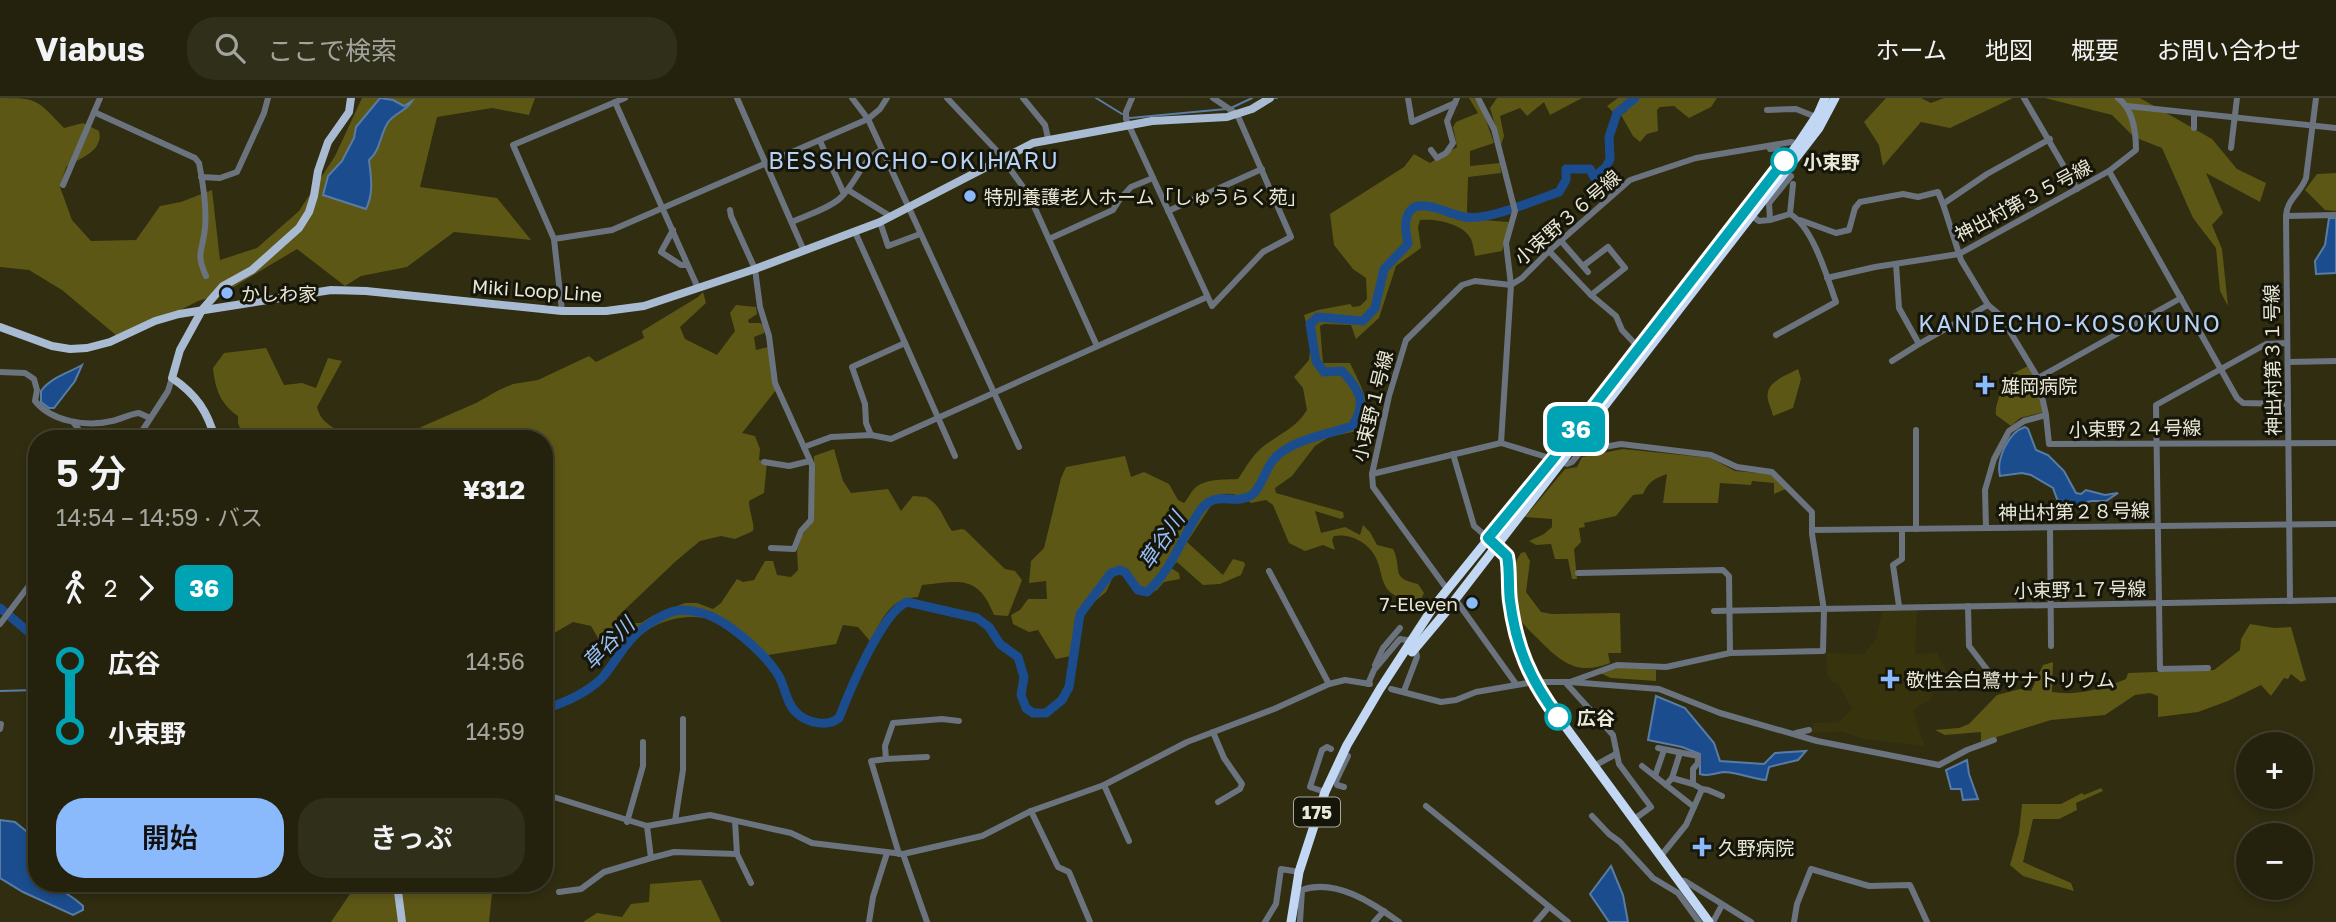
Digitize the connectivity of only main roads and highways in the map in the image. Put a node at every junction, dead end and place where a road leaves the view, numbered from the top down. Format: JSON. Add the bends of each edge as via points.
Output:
{"nodes":[{"id":1,"x":351,"y":98,"type":"edge"},
{"id":2,"x":1270,"y":98,"type":"edge"},
{"id":3,"x":1825,"y":98,"type":"edge"},
{"id":4,"x":1835,"y":98,"type":"edge"},
{"id":5,"x":1749,"y":214,"type":"junction"},
{"id":6,"x":202,"y":310,"type":"junction"},
{"id":7,"x":0,"y":327,"type":"edge"},
{"id":8,"x":212,"y":430,"type":"edge"},
{"id":9,"x":1557,"y":461,"type":"junction"},
{"id":10,"x":1488,"y":538,"type":"junction"},
{"id":11,"x":1497,"y":546,"type":"junction"},
{"id":12,"x":1414,"y":644,"type":"junction"},
{"id":13,"x":398,"y":892,"type":"edge"},
{"id":14,"x":402,"y":922,"type":"edge"},
{"id":15,"x":1291,"y":922,"type":"edge"},
{"id":16,"x":1711,"y":922,"type":"edge"}],
"edges":[{"from":1,"to":6,"type":"main road","via":[[349,111],[328,142],[312,204],[299,228],[252,270],[223,286]]},
{"from":2,"to":6,"type":"main road","name":"Miki Loop Line","via":[[1252,109],[1213,119],[1152,121],[1032,143],[880,222],[635,307],[562,311],[347,290]]},
{"from":3,"to":5,"type":"highway","number":"175"},
{"from":4,"to":5,"type":"highway","number":"175","via":[[1819,128]]},
{"from":5,"to":9,"type":"highway","number":"175","via":[[1639,348]]},
{"from":5,"to":9,"type":"highway","number":"175","via":[[1576,450]]},
{"from":6,"to":7,"type":"main road","name":"Miki Loop Line","via":[[155,321],[87,348],[52,346]]},
{"from":6,"to":8,"type":"main road","via":[[180,350],[172,378],[206,411]]},
{"from":9,"to":10,"type":"highway","number":"175"},
{"from":9,"to":11,"type":"highway","number":"175"},
{"from":10,"to":11,"type":"highway"},
{"from":10,"to":12,"type":"highway","number":"175","via":[[1434,606]]},
{"from":11,"to":12,"type":"highway","number":"175"},
{"from":11,"to":16,"type":"highway","via":[[1508,560],[1516,634],[1534,682]]},
{"from":12,"to":15,"type":"highway","number":"175","via":[[1347,745],[1325,792],[1299,872]]},
{"from":13,"to":14,"type":"main road"}]}
